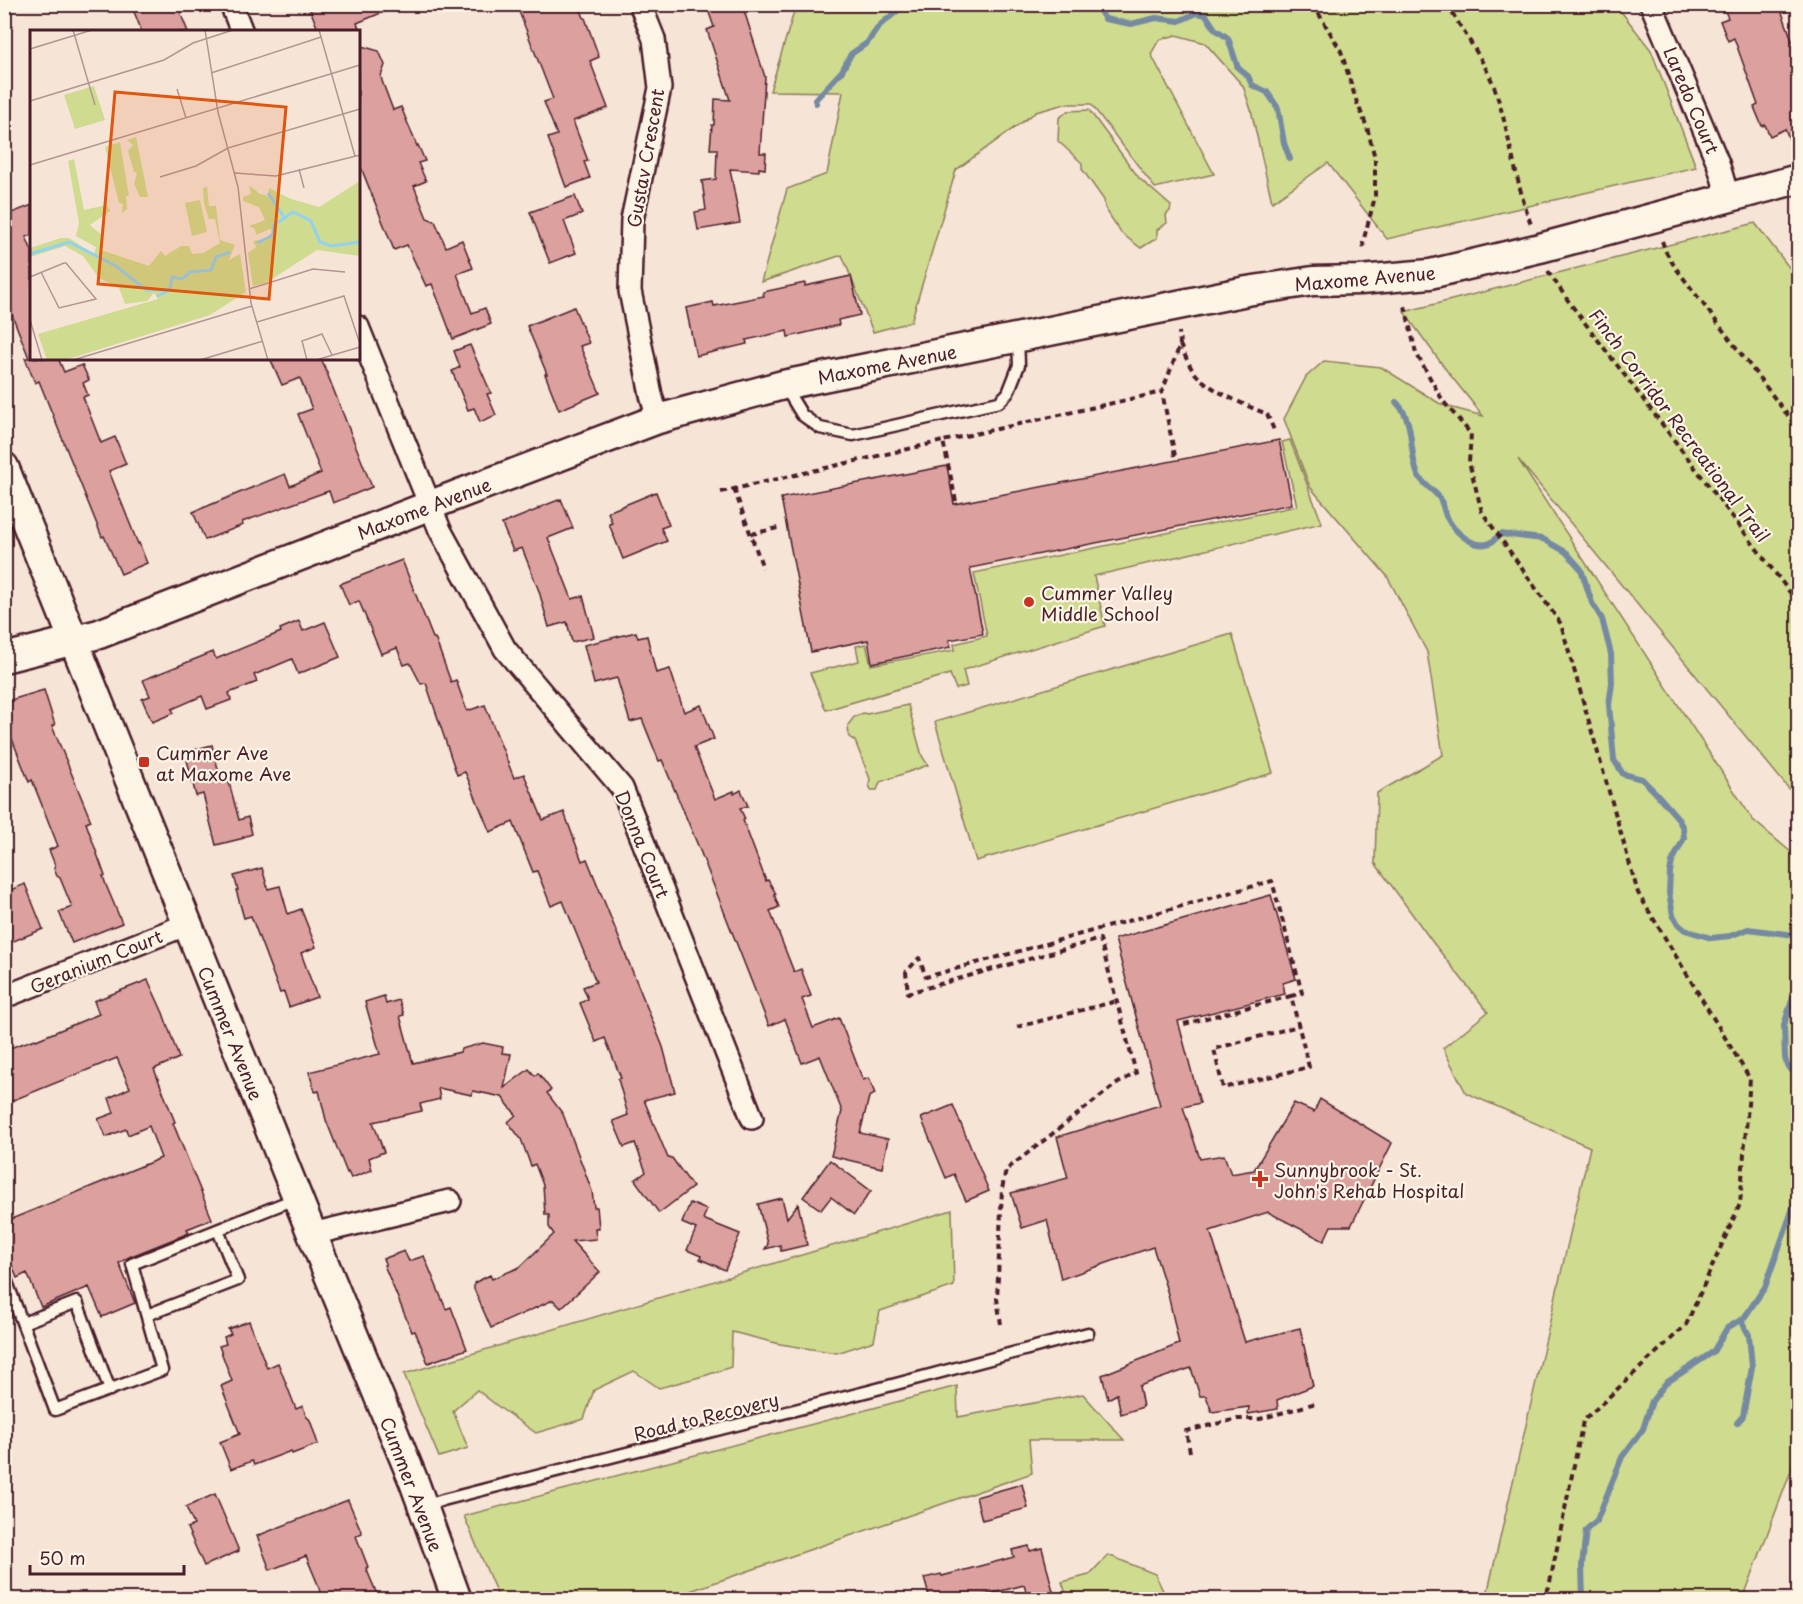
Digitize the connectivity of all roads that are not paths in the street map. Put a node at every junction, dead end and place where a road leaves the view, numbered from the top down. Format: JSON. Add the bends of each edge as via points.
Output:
{"nodes":[{"id":1,"x":231,"y":4,"type":"edge"},
{"id":2,"x":640,"y":4,"type":"edge"},
{"id":3,"x":1651,"y":4,"type":"edge"},
{"id":4,"x":241,"y":30,"type":"edge"},
{"id":5,"x":1798,"y":178,"type":"edge"},
{"id":6,"x":1728,"y":197,"type":"junction"},
{"id":7,"x":360,"y":332,"type":"edge"},
{"id":8,"x":1018,"y":338,"type":"junction"},
{"id":9,"x":783,"y":385,"type":"junction"},
{"id":10,"x":658,"y":419,"type":"junction"},
{"id":11,"x":4,"y":467,"type":"edge"},
{"id":12,"x":429,"y":506,"type":"junction"},
{"id":13,"x":74,"y":640,"type":"junction"},
{"id":14,"x":4,"y":657,"type":"edge"},
{"id":15,"x":188,"y":924,"type":"junction"},
{"id":16,"x":4,"y":997,"type":"edge"},
{"id":17,"x":752,"y":1118,"type":"dead end"},
{"id":18,"x":298,"y":1197,"type":"junction"},
{"id":19,"x":450,"y":1201,"type":"dead end"},
{"id":20,"x":218,"y":1230,"type":"junction"},
{"id":21,"x":312,"y":1234,"type":"junction"},
{"id":22,"x":4,"y":1274,"type":"edge"},
{"id":23,"x":147,"y":1315,"type":"junction"},
{"id":24,"x":23,"y":1323,"type":"junction"},
{"id":25,"x":1088,"y":1333,"type":"dead end"},
{"id":26,"x":110,"y":1390,"type":"junction"},
{"id":27,"x":422,"y":1507,"type":"junction"},
{"id":28,"x":457,"y":1599,"type":"edge"}],
"edges":[{"from":1,"to":4,"type":"street"},
{"from":2,"to":10,"type":"street","name":"Gustav Crescent","via":[[654,39],[660,88],[632,220],[630,291]]},
{"from":3,"to":6,"type":"street","name":"Laredo Court","via":[[1719,163]]},
{"from":5,"to":6,"type":"street","name":"Maxome Avenue"},
{"from":6,"to":8,"type":"street","name":"Maxome Avenue","via":[[1430,274],[1313,281],[1247,291]]},
{"from":7,"to":12,"type":"street","name":"Donna Court"},
{"from":8,"to":9,"type":"street","name":"Maxome Avenue"},
{"from":8,"to":9,"type":"lane","via":[[1019,365],[1008,393],[999,402],[853,435],[820,428],[802,415]]},
{"from":9,"to":10,"type":"street","name":"Maxome Avenue"},
{"from":10,"to":12,"type":"street","name":"Maxome Avenue"},
{"from":11,"to":13,"type":"street","name":"Cummer Avenue"},
{"from":12,"to":13,"type":"street","name":"Maxome Avenue","via":[[99,634]]},
{"from":12,"to":17,"type":"street","name":"Donna Court","via":[[505,649],[622,788]]},
{"from":13,"to":14,"type":"street","name":"Maxome Avenue"},
{"from":13,"to":15,"type":"street","name":"Cummer Avenue"},
{"from":15,"to":16,"type":"street","name":"Geranium Court"},
{"from":15,"to":18,"type":"street","name":"Cummer Avenue"},
{"from":18,"to":20,"type":"lane"},
{"from":18,"to":21,"type":"street","name":"Cummer Avenue"},
{"from":19,"to":21,"type":"street"},
{"from":20,"to":23,"type":"lane","via":[[132,1264]]},
{"from":20,"to":23,"type":"lane","via":[[238,1280]]},
{"from":21,"to":27,"type":"street","name":"Cummer Avenue"},
{"from":22,"to":24,"type":"lane"},
{"from":23,"to":26,"type":"lane","via":[[162,1370]]},
{"from":24,"to":26,"type":"lane","via":[[55,1410]]},
{"from":24,"to":26,"type":"lane","via":[[77,1302]]},
{"from":25,"to":27,"type":"lane","name":"Road to Recovery"},
{"from":27,"to":28,"type":"street","name":"Cummer Avenue"}]}
